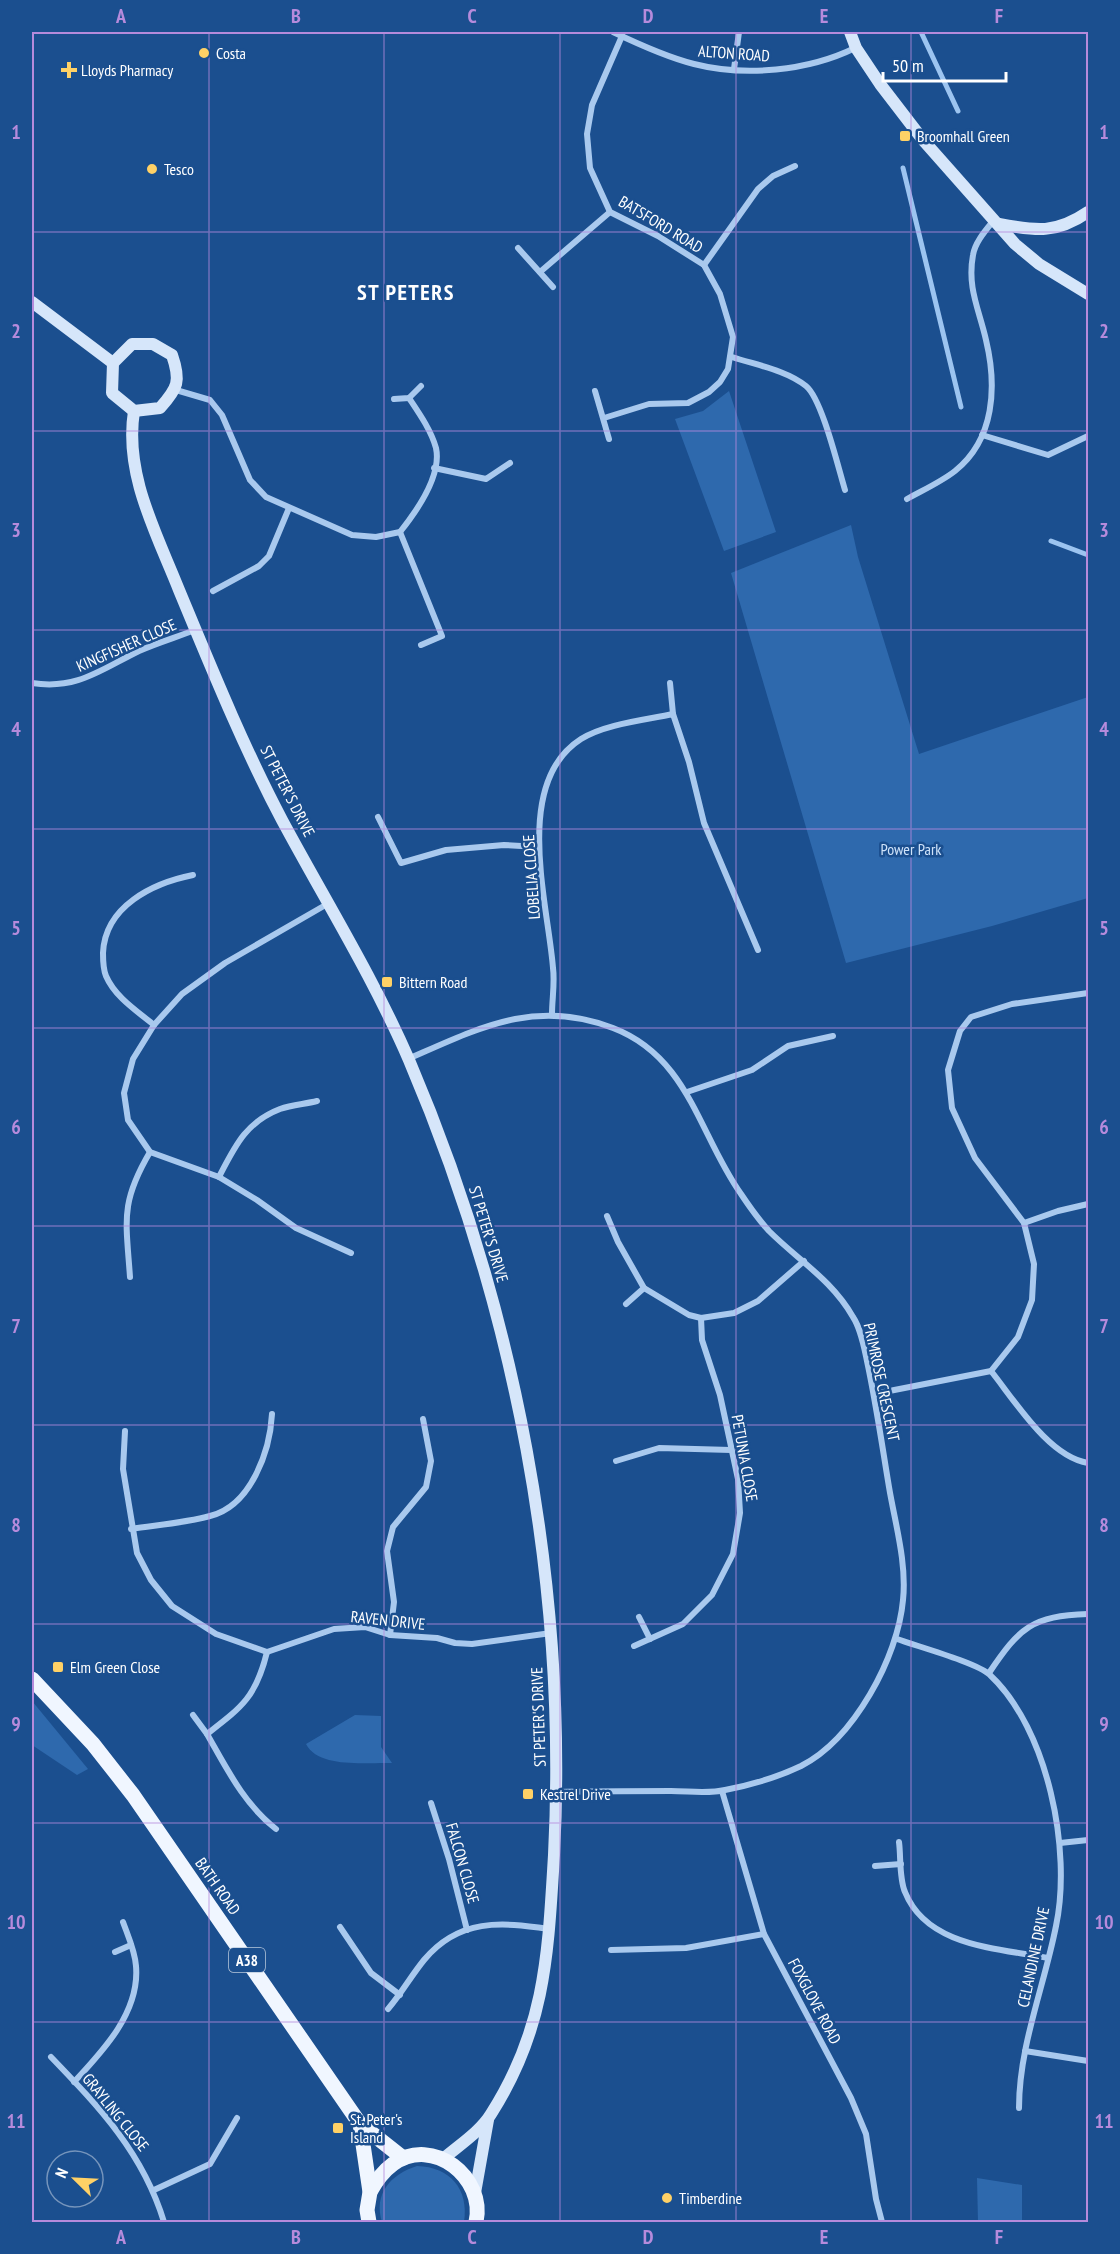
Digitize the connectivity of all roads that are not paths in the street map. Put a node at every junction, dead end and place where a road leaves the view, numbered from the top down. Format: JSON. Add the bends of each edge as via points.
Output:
{"nodes":[{"id":1,"x":613,"y":32,"type":"edge"},
{"id":2,"x":739,"y":32,"type":"edge"},
{"id":3,"x":850,"y":32,"type":"edge"},
{"id":4,"x":622,"y":36,"type":"junction"},
{"id":5,"x":856,"y":48,"type":"junction"},
{"id":6,"x":734,"y":69,"type":"junction"},
{"id":7,"x":795,"y":166,"type":"dead end"},
{"id":8,"x":610,"y":212,"type":"junction"},
{"id":9,"x":1089,"y":212,"type":"edge"},
{"id":10,"x":997,"y":222,"type":"junction"},
{"id":11,"x":518,"y":248,"type":"dead end"},
{"id":12,"x":704,"y":265,"type":"junction"},
{"id":13,"x":540,"y":272,"type":"junction"},
{"id":14,"x":554,"y":287,"type":"dead end"},
{"id":15,"x":1089,"y":294,"type":"edge"},
{"id":16,"x":32,"y":302,"type":"edge"},
{"id":17,"x":732,"y":357,"type":"junction"},
{"id":18,"x":113,"y":363,"type":"junction"},
{"id":19,"x":421,"y":386,"type":"dead end"},
{"id":20,"x":176,"y":390,"type":"junction"},
{"id":21,"x":595,"y":391,"type":"dead end"},
{"id":22,"x":409,"y":398,"type":"junction"},
{"id":23,"x":394,"y":399,"type":"dead end"},
{"id":24,"x":134,"y":411,"type":"junction"},
{"id":25,"x":604,"y":418,"type":"junction"},
{"id":26,"x":982,"y":435,"type":"junction"},
{"id":27,"x":1089,"y":436,"type":"edge"},
{"id":28,"x":609,"y":440,"type":"dead end"},
{"id":29,"x":510,"y":463,"type":"dead end"},
{"id":30,"x":434,"y":468,"type":"junction"},
{"id":31,"x":845,"y":490,"type":"dead end"},
{"id":32,"x":907,"y":499,"type":"dead end"},
{"id":33,"x":290,"y":508,"type":"junction"},
{"id":34,"x":400,"y":532,"type":"junction"},
{"id":35,"x":213,"y":591,"type":"dead end"},
{"id":36,"x":196,"y":630,"type":"junction"},
{"id":37,"x":421,"y":645,"type":"dead end"},
{"id":38,"x":32,"y":683,"type":"edge"},
{"id":39,"x":670,"y":683,"type":"dead end"},
{"id":40,"x":673,"y":714,"type":"junction"},
{"id":41,"x":378,"y":817,"type":"dead end"},
{"id":42,"x":539,"y":847,"type":"junction"},
{"id":43,"x":193,"y":875,"type":"dead end"},
{"id":44,"x":329,"y":903,"type":"junction"},
{"id":45,"x":758,"y":950,"type":"dead end"},
{"id":46,"x":1089,"y":993,"type":"edge"},
{"id":47,"x":552,"y":1014,"type":"junction"},
{"id":48,"x":154,"y":1025,"type":"junction"},
{"id":49,"x":833,"y":1036,"type":"dead end"},
{"id":50,"x":408,"y":1059,"type":"junction"},
{"id":51,"x":687,"y":1092,"type":"junction"},
{"id":52,"x":317,"y":1101,"type":"dead end"},
{"id":53,"x":150,"y":1152,"type":"junction"},
{"id":54,"x":219,"y":1177,"type":"junction"},
{"id":55,"x":1089,"y":1204,"type":"edge"},
{"id":56,"x":607,"y":1216,"type":"dead end"},
{"id":57,"x":1024,"y":1223,"type":"junction"},
{"id":58,"x":351,"y":1253,"type":"dead end"},
{"id":59,"x":804,"y":1261,"type":"junction"},
{"id":60,"x":130,"y":1277,"type":"dead end"},
{"id":61,"x":644,"y":1288,"type":"junction"},
{"id":62,"x":626,"y":1304,"type":"dead end"},
{"id":63,"x":701,"y":1318,"type":"junction"},
{"id":64,"x":991,"y":1371,"type":"junction"},
{"id":65,"x":874,"y":1394,"type":"junction"},
{"id":66,"x":272,"y":1414,"type":"dead end"},
{"id":67,"x":423,"y":1419,"type":"dead end"},
{"id":68,"x":125,"y":1431,"type":"dead end"},
{"id":69,"x":731,"y":1450,"type":"junction"},
{"id":70,"x":616,"y":1461,"type":"dead end"},
{"id":71,"x":1089,"y":1463,"type":"edge"},
{"id":72,"x":131,"y":1529,"type":"junction"},
{"id":73,"x":1089,"y":1614,"type":"edge"},
{"id":74,"x":639,"y":1617,"type":"dead end"},
{"id":75,"x":551,"y":1633,"type":"junction"},
{"id":76,"x":390,"y":1635,"type":"junction"},
{"id":77,"x":650,"y":1639,"type":"junction"},
{"id":78,"x":897,"y":1639,"type":"junction"},
{"id":79,"x":634,"y":1646,"type":"dead end"},
{"id":80,"x":267,"y":1652,"type":"junction"},
{"id":81,"x":989,"y":1673,"type":"junction"},
{"id":82,"x":32,"y":1679,"type":"edge"},
{"id":83,"x":193,"y":1715,"type":"dead end"},
{"id":84,"x":207,"y":1734,"type":"junction"},
{"id":85,"x":722,"y":1791,"type":"junction"},
{"id":86,"x":557,"y":1792,"type":"junction"},
{"id":87,"x":431,"y":1803,"type":"dead end"},
{"id":88,"x":276,"y":1829,"type":"dead end"},
{"id":89,"x":1089,"y":1840,"type":"edge"},
{"id":90,"x":899,"y":1842,"type":"dead end"},
{"id":91,"x":1060,"y":1843,"type":"junction"},
{"id":92,"x":901,"y":1864,"type":"junction"},
{"id":93,"x":875,"y":1866,"type":"dead end"},
{"id":94,"x":123,"y":1922,"type":"dead end"},
{"id":95,"x":340,"y":1927,"type":"dead end"},
{"id":96,"x":550,"y":1929,"type":"junction"},
{"id":97,"x":467,"y":1930,"type":"junction"},
{"id":98,"x":764,"y":1934,"type":"junction"},
{"id":99,"x":131,"y":1945,"type":"junction"},
{"id":100,"x":611,"y":1950,"type":"dead end"},
{"id":101,"x":116,"y":1952,"type":"dead end"},
{"id":102,"x":1048,"y":1958,"type":"junction"},
{"id":103,"x":400,"y":1995,"type":"junction"},
{"id":104,"x":388,"y":2009,"type":"dead end"},
{"id":105,"x":1025,"y":2051,"type":"junction"},
{"id":106,"x":51,"y":2057,"type":"dead end"},
{"id":107,"x":1089,"y":2061,"type":"edge"},
{"id":108,"x":74,"y":2082,"type":"junction"},
{"id":109,"x":1019,"y":2108,"type":"dead end"},
{"id":110,"x":237,"y":2118,"type":"dead end"},
{"id":111,"x":488,"y":2120,"type":"junction"},
{"id":112,"x":360,"y":2124,"type":"junction"},
{"id":113,"x":403,"y":2158,"type":"junction"},
{"id":114,"x":443,"y":2159,"type":"junction"},
{"id":115,"x":154,"y":2190,"type":"junction"},
{"id":116,"x":370,"y":2192,"type":"junction"},
{"id":117,"x":475,"y":2193,"type":"junction"},
{"id":118,"x":164,"y":2223,"type":"edge"},
{"id":119,"x":369,"y":2223,"type":"edge"},
{"id":120,"x":476,"y":2223,"type":"edge"},
{"id":121,"x":882,"y":2223,"type":"edge"}],
"edges":[{"from":1,"to":4,"type":"street","name":"ALTON ROAD"},
{"from":2,"to":6,"type":"street"},
{"from":3,"to":5,"type":"street"},
{"from":4,"to":6,"type":"street","name":"ALTON ROAD","via":[[694,65]]},
{"from":4,"to":8,"type":"street","name":"BATSFORD ROAD","via":[[592,105],[587,134],[590,168]]},
{"from":5,"to":6,"type":"street","name":"ALTON ROAD","via":[[790,69]]},
{"from":5,"to":10,"type":"street","via":[[923,140]]},
{"from":7,"to":12,"type":"street","via":[[773,176],[758,189]]},
{"from":8,"to":12,"type":"street","name":"BATSFORD ROAD"},
{"from":8,"to":13,"type":"street"},
{"from":9,"to":10,"type":"street","via":[[1051,230]]},
{"from":10,"to":15,"type":"street","via":[[1039,264]]},
{"from":10,"to":26,"type":"street","via":[[981,236],[973,254],[971,293],[986,340],[993,382],[990,413]]},
{"from":11,"to":13,"type":"street"},
{"from":12,"to":17,"type":"street","name":"BATSFORD ROAD","via":[[731,324]]},
{"from":13,"to":14,"type":"street"},
{"from":16,"to":18,"type":"street"},
{"from":17,"to":25,"type":"street","name":"BATSFORD ROAD","via":[[720,382],[699,398],[678,404],[649,404]]},
{"from":17,"to":31,"type":"street","via":[[778,371],[807,387],[820,411]]},
{"from":18,"to":20,"type":"street","via":[[132,344],[153,344],[172,355],[178,372]]},
{"from":18,"to":24,"type":"street","via":[[112,393]]},
{"from":19,"to":22,"type":"street"},
{"from":20,"to":24,"type":"street","via":[[160,408]]},
{"from":20,"to":33,"type":"street","via":[[210,400],[222,415],[250,480],[266,497]]},
{"from":21,"to":25,"type":"street"},
{"from":22,"to":23,"type":"street"},
{"from":22,"to":30,"type":"street","via":[[436,449]]},
{"from":24,"to":36,"type":"street","name":"ST PETER'S DRIVE","via":[[130,438],[136,480]]},
{"from":25,"to":28,"type":"street"},
{"from":26,"to":27,"type":"street","via":[[1047,455]]},
{"from":26,"to":32,"type":"street","via":[[955,471]]},
{"from":29,"to":30,"type":"street","via":[[486,478]]},
{"from":30,"to":34,"type":"street","via":[[421,506]]},
{"from":33,"to":34,"type":"street","via":[[352,535],[376,537]]},
{"from":33,"to":35,"type":"street","via":[[269,556],[259,566]]},
{"from":34,"to":37,"type":"street","via":[[442,636]]},
{"from":36,"to":38,"type":"street","name":"KINGFISHER CLOSE","via":[[141,650],[85,680],[54,686]]},
{"from":36,"to":44,"type":"street","name":"ST PETER'S DRIVE","via":[[281,819]]},
{"from":39,"to":40,"type":"street"},
{"from":40,"to":42,"type":"street","name":"LOBELIA CLOSE","via":[[621,724],[581,739],[556,762],[544,793]]},
{"from":40,"to":45,"type":"street","via":[[704,823]]},
{"from":41,"to":42,"type":"street","via":[[401,864],[446,850],[504,845]]},
{"from":42,"to":47,"type":"street","name":"LOBELIA CLOSE","via":[[554,970]]},
{"from":43,"to":48,"type":"street","via":[[169,880],[123,908],[104,942],[103,965],[114,991]]},
{"from":44,"to":48,"type":"street","via":[[214,969],[182,994]]},
{"from":44,"to":50,"type":"street","name":"ST PETER'S DRIVE"},
{"from":46,"to":57,"type":"street","via":[[1012,1004],[971,1017],[960,1031],[948,1071],[952,1108],[975,1158]]},
{"from":47,"to":50,"type":"street","name":"PRIMROSE CRESCENT","via":[[517,1017],[481,1027]]},
{"from":47,"to":51,"type":"street","name":"PRIMROSE CRESCENT","via":[[616,1029],[653,1051]]},
{"from":48,"to":53,"type":"street","via":[[133,1059],[124,1093],[128,1120]]},
{"from":49,"to":51,"type":"street","via":[[788,1046],[752,1070]]},
{"from":50,"to":75,"type":"street","name":"ST PETER'S DRIVE","via":[[455,1178],[489,1289],[519,1410]]},
{"from":51,"to":59,"type":"street","name":"PRIMROSE CRESCENT","via":[[739,1191],[768,1230]]},
{"from":52,"to":54,"type":"street","via":[[281,1109],[253,1122]]},
{"from":53,"to":54,"type":"street"},
{"from":53,"to":60,"type":"street","via":[[132,1182],[126,1210]]},
{"from":54,"to":58,"type":"street","via":[[296,1228]]},
{"from":55,"to":57,"type":"street"},
{"from":56,"to":61,"type":"street"},
{"from":57,"to":64,"type":"street","via":[[1034,1264],[1032,1300],[1018,1337]]},
{"from":59,"to":63,"type":"street","via":[[758,1301],[734,1313]]},
{"from":59,"to":65,"type":"street","name":"PRIMROSE CRESCENT","via":[[829,1282],[855,1319]]},
{"from":61,"to":62,"type":"street"},
{"from":61,"to":63,"type":"street"},
{"from":63,"to":69,"type":"street","name":"PETUNIA CLOSE","via":[[702,1340],[720,1395]]},
{"from":64,"to":65,"type":"street"},
{"from":64,"to":71,"type":"street","via":[[1056,1448],[1076,1461]]},
{"from":65,"to":78,"type":"street","name":"PRIMROSE CRESCENT","via":[[900,1552],[904,1597]]},
{"from":66,"to":72,"type":"street","via":[[271,1436],[262,1461],[238,1500],[211,1516]]},
{"from":67,"to":76,"type":"street","via":[[431,1461],[426,1487],[393,1527],[387,1551],[394,1602]]},
{"from":68,"to":72,"type":"street","via":[[123,1469]]},
{"from":69,"to":70,"type":"street","via":[[659,1448]]},
{"from":69,"to":77,"type":"street","name":"PETUNIA CLOSE","via":[[741,1513],[733,1554],[712,1595],[683,1624]]},
{"from":72,"to":80,"type":"street","via":[[141,1562],[172,1606],[216,1634]]},
{"from":73,"to":81,"type":"street","via":[[1045,1618],[1027,1626]]},
{"from":74,"to":77,"type":"street"},
{"from":75,"to":76,"type":"street","name":"RAVEN DRIVE","via":[[472,1644]]},
{"from":75,"to":86,"type":"street","name":"ST PETER'S DRIVE"},
{"from":76,"to":80,"type":"street","name":"RAVEN DRIVE","via":[[365,1627],[334,1629]]},
{"from":77,"to":79,"type":"street","name":"PETUNIA CLOSE"},
{"from":78,"to":81,"type":"street"},
{"from":78,"to":85,"type":"street","name":"PRIMROSE CRESCENT","via":[[862,1708],[835,1739],[804,1764],[765,1780]]},
{"from":80,"to":84,"type":"street","via":[[260,1682],[238,1710]]},
{"from":81,"to":91,"type":"street","name":"CELANDINE DRIVE","via":[[1013,1704],[1034,1742],[1051,1796]]},
{"from":82,"to":112,"type":"main road","name":"BATH ROAD","number":"A38","via":[[93,1744],[133,1795]]},
{"from":83,"to":84,"type":"street"},
{"from":84,"to":88,"type":"street","via":[[240,1791],[258,1815]]},
{"from":85,"to":86,"type":"street","name":"PRIMROSE CRESCENT"},
{"from":85,"to":98,"type":"street","name":"FOXGLOVE ROAD"},
{"from":86,"to":96,"type":"street","name":"ST PETER'S DRIVE"},
{"from":87,"to":97,"type":"street","name":"FALCON CLOSE"},
{"from":89,"to":91,"type":"street"},
{"from":90,"to":92,"type":"street"},
{"from":91,"to":102,"type":"street","name":"CELANDINE DRIVE","via":[[1057,1925]]},
{"from":92,"to":93,"type":"street"},
{"from":92,"to":102,"type":"street","via":[[904,1890],[921,1919],[935,1930],[950,1937]]},
{"from":94,"to":99,"type":"street"},
{"from":95,"to":103,"type":"street","via":[[371,1973]]},
{"from":96,"to":97,"type":"street","via":[[503,1923]]},
{"from":96,"to":111,"type":"street","name":"ST PETER'S DRIVE","via":[[537,2013],[517,2068]]},
{"from":97,"to":103,"type":"street","via":[[433,1950]]},
{"from":98,"to":100,"type":"street","via":[[686,1948]]},
{"from":98,"to":121,"type":"street","name":"FOXGLOVE ROAD","via":[[857,2110],[866,2134]]},
{"from":99,"to":101,"type":"street"},
{"from":99,"to":108,"type":"street","via":[[136,1976],[130,2001],[116,2034]]},
{"from":102,"to":105,"type":"street","name":"CELANDINE DRIVE"},
{"from":103,"to":104,"type":"street"},
{"from":105,"to":107,"type":"street"},
{"from":105,"to":109,"type":"street","name":"CELANDINE DRIVE","via":[[1019,2074]]},
{"from":106,"to":108,"type":"street","name":"GRAYLING CLOSE"},
{"from":108,"to":115,"type":"street","name":"GRAYLING CLOSE","via":[[134,2153]]},
{"from":110,"to":115,"type":"street","via":[[210,2164]]},
{"from":111,"to":114,"type":"street","name":"ST PETER'S DRIVE"},
{"from":111,"to":117,"type":"street","name":"ST PETER'S DRIVE"},
{"from":112,"to":113,"type":"main road","name":"BATH ROAD","number":"A38"},
{"from":112,"to":116,"type":"main road","name":"BATH ROAD","number":"A38"},
{"from":113,"to":114,"type":"main road","via":[[422,2155]]},
{"from":113,"to":116,"type":"main road","via":[[379,2176]]},
{"from":114,"to":117,"type":"main road","via":[[460,2169]]},
{"from":115,"to":118,"type":"street","name":"GRAYLING CLOSE"},
{"from":116,"to":119,"type":"main road","name":"BATH ROAD","number":"A38"},
{"from":117,"to":120,"type":"main road"}]}
